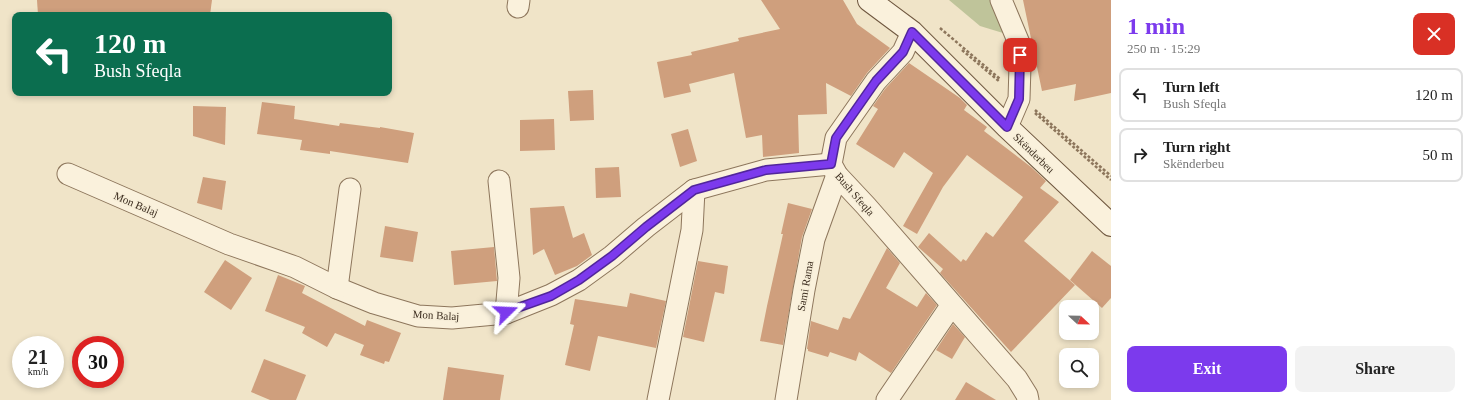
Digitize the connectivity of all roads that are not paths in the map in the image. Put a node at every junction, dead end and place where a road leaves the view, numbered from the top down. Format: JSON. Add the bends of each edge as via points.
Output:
{"nodes":[{"id":1,"x":869,"y":0,"type":"edge"},
{"id":2,"x":1001,"y":0,"type":"edge"},
{"id":3,"x":912,"y":32,"type":"junction"},
{"id":4,"x":1007,"y":127,"type":"junction"},
{"id":5,"x":834,"y":169,"type":"junction"},
{"id":6,"x":68,"y":174,"type":"dead end"},
{"id":7,"x":499,"y":181,"type":"dead end"},
{"id":8,"x":350,"y":189,"type":"dead end"},
{"id":9,"x":694,"y":190,"type":"junction"},
{"id":10,"x":1111,"y":225,"type":"edge"},
{"id":11,"x":337,"y":288,"type":"junction"},
{"id":12,"x":951,"y":306,"type":"junction"},
{"id":13,"x":506,"y":312,"type":"junction"},
{"id":14,"x":658,"y":400,"type":"edge"},
{"id":15,"x":786,"y":400,"type":"edge"},
{"id":16,"x":887,"y":400,"type":"edge"},
{"id":17,"x":1028,"y":400,"type":"edge"}],
"edges":[{"from":1,"to":3,"type":"main road","name":"Skënderbeu"},
{"from":2,"to":4,"type":"street","via":[[1019,43],[1019,99]]},
{"from":3,"to":4,"type":"main road","name":"Skënderbeu"},
{"from":3,"to":5,"type":"street","name":"Bush Sfeqla","via":[[903,52],[876,81],[836,138]]},
{"from":4,"to":10,"type":"main road","name":"Skënderbeu"},
{"from":5,"to":9,"type":"street","name":"Mon Balaj","via":[[766,170]]},
{"from":5,"to":12,"type":"street","name":"Bush Sfeqla"},
{"from":5,"to":15,"type":"street","name":"Sami Rama","via":[[814,239]]},
{"from":6,"to":11,"type":"street","name":"Mon Balaj","via":[[229,244],[296,267]]},
{"from":7,"to":13,"type":"street","via":[[509,278]]},
{"from":8,"to":11,"type":"street"},
{"from":9,"to":13,"type":"street","name":"Mon Balaj","via":[[579,280],[551,296]]},
{"from":9,"to":14,"type":"street","via":[[692,230]]},
{"from":11,"to":13,"type":"street","name":"Mon Balaj","via":[[374,303],[418,316],[452,318]]},
{"from":12,"to":16,"type":"street"},
{"from":12,"to":17,"type":"street","name":"Bush Sfeqla","via":[[1017,379]]}]}
